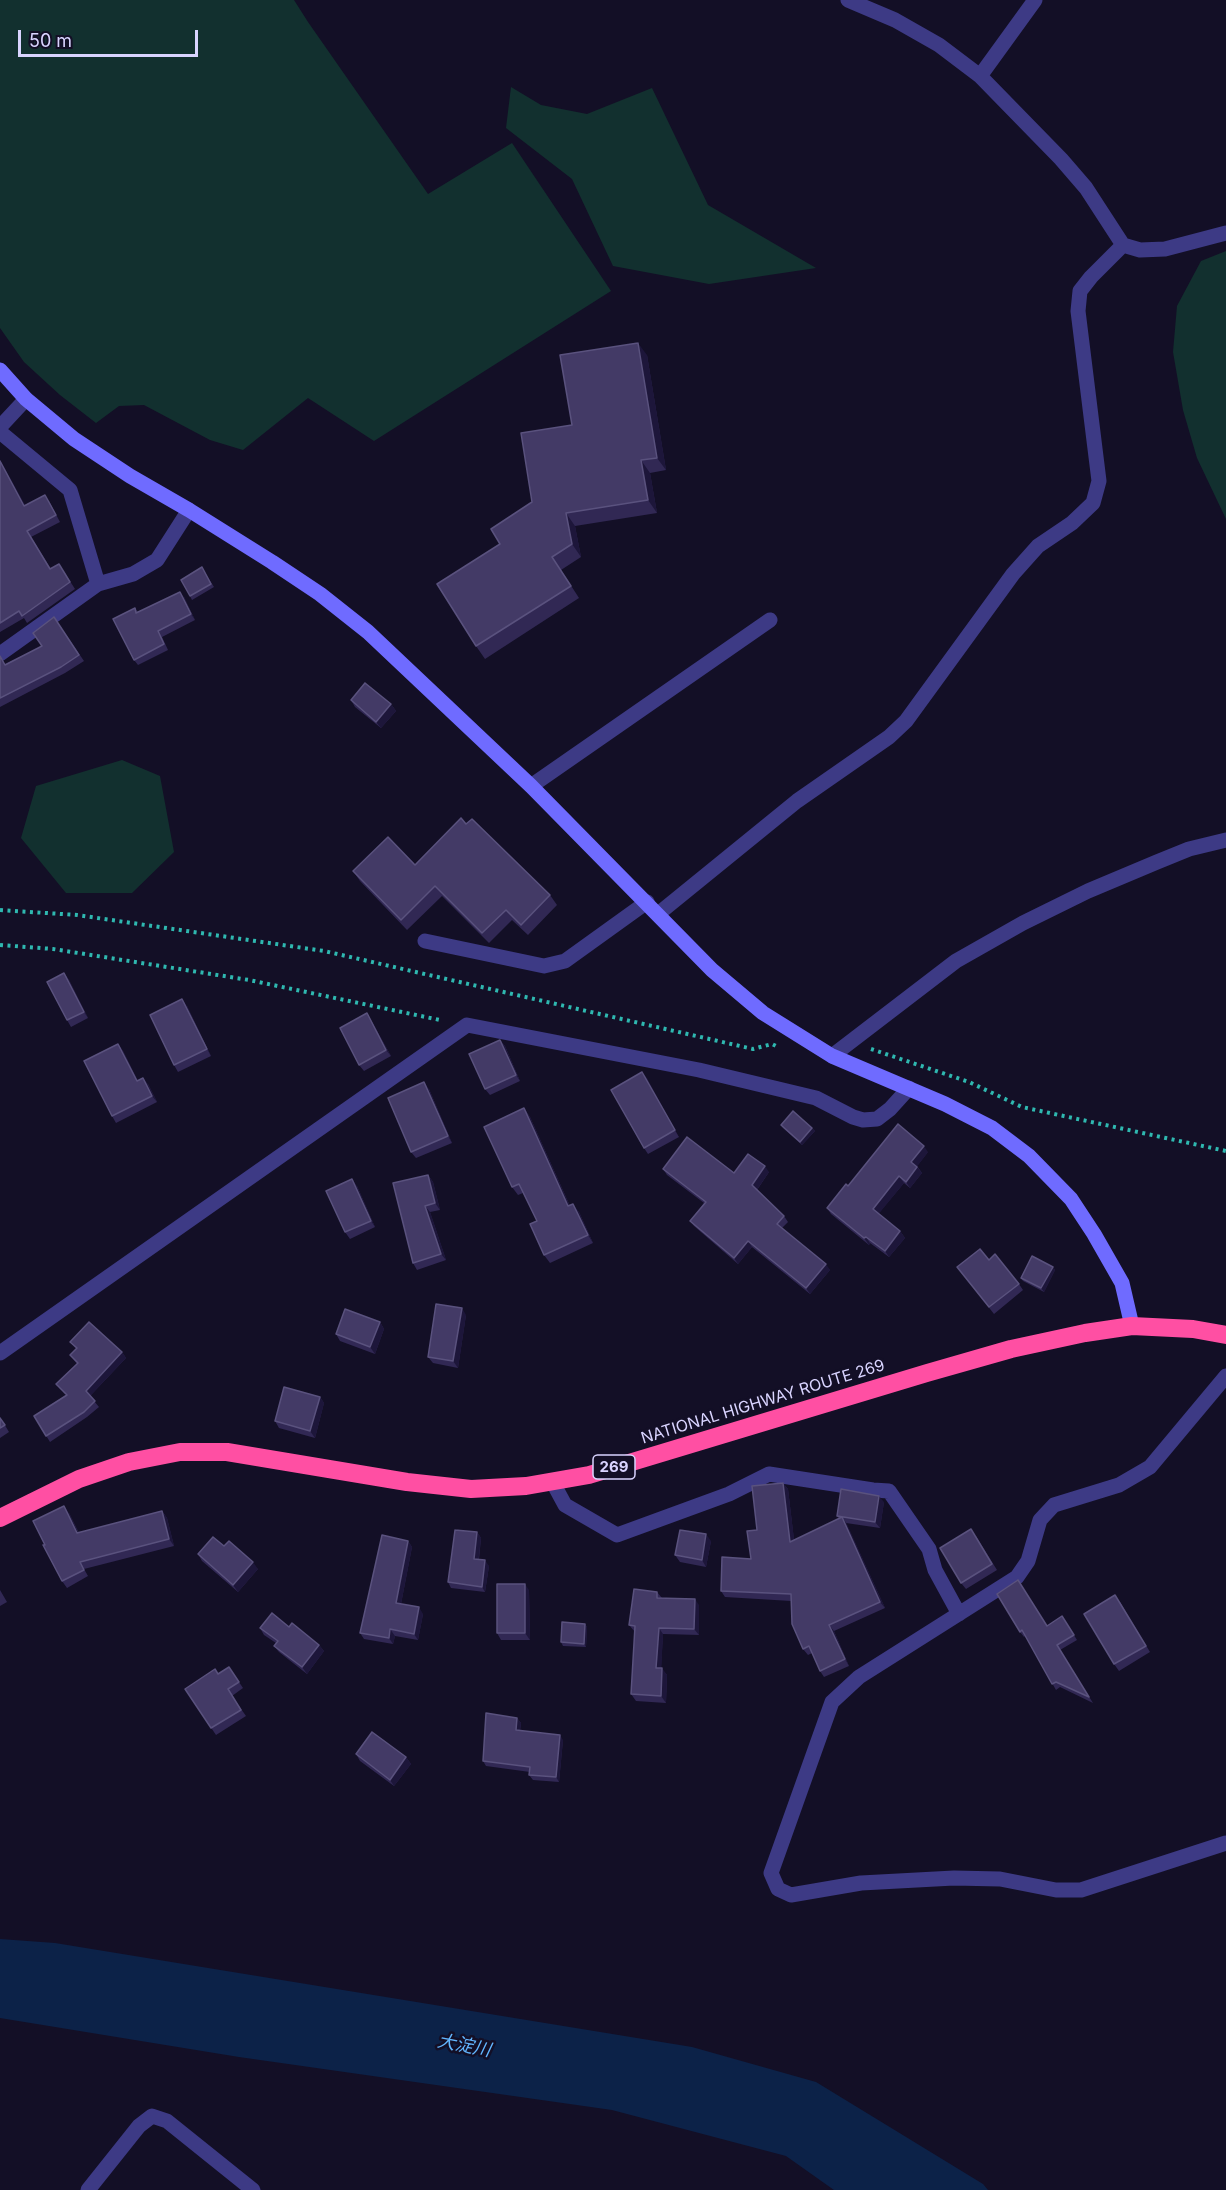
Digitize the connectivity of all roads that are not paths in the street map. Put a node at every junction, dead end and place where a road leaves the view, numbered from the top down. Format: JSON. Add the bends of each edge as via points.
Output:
{"nodes":[{"id":1,"x":848,"y":0,"type":"edge"},
{"id":2,"x":1035,"y":0,"type":"edge"},
{"id":3,"x":980,"y":76,"type":"junction"},
{"id":4,"x":1226,"y":233,"type":"edge"},
{"id":5,"x":1123,"y":245,"type":"junction"},
{"id":6,"x":0,"y":370,"type":"edge"},
{"id":7,"x":26,"y":399,"type":"junction"},
{"id":8,"x":0,"y":427,"type":"edge"},
{"id":9,"x":0,"y":432,"type":"edge"},
{"id":10,"x":189,"y":510,"type":"junction"},
{"id":11,"x":99,"y":584,"type":"junction"},
{"id":12,"x":770,"y":620,"type":"dead end"},
{"id":13,"x":0,"y":654,"type":"edge"},
{"id":14,"x":531,"y":786,"type":"junction"},
{"id":15,"x":1226,"y":840,"type":"edge"},
{"id":16,"x":647,"y":902,"type":"junction"},
{"id":17,"x":658,"y":914,"type":"junction"},
{"id":18,"x":426,"y":941,"type":"dead end"},
{"id":19,"x":831,"y":1056,"type":"junction"},
{"id":20,"x":909,"y":1088,"type":"junction"},
{"id":21,"x":1132,"y":1326,"type":"junction"},
{"id":22,"x":1226,"y":1335,"type":"edge"},
{"id":23,"x":0,"y":1353,"type":"edge"},
{"id":24,"x":1226,"y":1376,"type":"edge"},
{"id":25,"x":552,"y":1481,"type":"junction"},
{"id":26,"x":0,"y":1518,"type":"edge"},
{"id":27,"x":959,"y":1614,"type":"junction"},
{"id":28,"x":1226,"y":1843,"type":"edge"},
{"id":29,"x":88,"y":2190,"type":"edge"},
{"id":30,"x":253,"y":2190,"type":"edge"}],
"edges":[{"from":1,"to":3,"type":"street","via":[[913,30]]},
{"from":2,"to":3,"type":"street"},
{"from":3,"to":5,"type":"street","via":[[1086,188]]},
{"from":4,"to":5,"type":"street","via":[[1165,249],[1140,250]]},
{"from":5,"to":17,"type":"street","via":[[1080,291],[1078,311],[1099,481],[1093,503],[1038,546],[1013,574],[921,703],[897,729],[797,801]]},
{"from":6,"to":7,"type":"street"},
{"from":7,"to":8,"type":"street"},
{"from":7,"to":10,"type":"street","via":[[74,439]]},
{"from":9,"to":11,"type":"street","via":[[70,490]]},
{"from":10,"to":11,"type":"street","via":[[157,560],[133,574]]},
{"from":10,"to":14,"type":"street","via":[[320,594],[360,626]]},
{"from":11,"to":13,"type":"street"},
{"from":12,"to":14,"type":"street"},
{"from":14,"to":16,"type":"street"},
{"from":15,"to":19,"type":"street","via":[[1157,862],[1023,923],[956,961]]},
{"from":16,"to":17,"type":"street"},
{"from":16,"to":18,"type":"street","via":[[565,961],[544,966]]},
{"from":17,"to":19,"type":"street","via":[[712,970],[763,1013]]},
{"from":19,"to":20,"type":"street"},
{"from":20,"to":21,"type":"street","via":[[992,1128],[1029,1156],[1071,1199],[1122,1283]]},
{"from":20,"to":23,"type":"street","via":[[877,1119],[863,1120],[816,1098],[467,1025]]},
{"from":21,"to":22,"type":"highway","name":"NATIONAL HIGHWAY ROUTE 269","number":"269"},
{"from":21,"to":25,"type":"highway","name":"NATIONAL HIGHWAY ROUTE 269","number":"269","via":[[1011,1349],[589,1475]]},
{"from":24,"to":27,"type":"street","via":[[1150,1467],[1119,1485],[1054,1505],[1040,1520],[1028,1561],[1017,1577]]},
{"from":25,"to":26,"type":"highway","name":"NATIONAL HIGHWAY ROUTE 269","number":"269","via":[[471,1489],[227,1452],[180,1452],[129,1462],[79,1479]]},
{"from":25,"to":27,"type":"street","via":[[565,1505],[617,1535],[729,1494],[769,1474],[889,1491],[929,1549],[935,1570]]},
{"from":27,"to":28,"type":"street","via":[[858,1677],[832,1702],[771,1873],[778,1889],[792,1895],[861,1883],[954,1878],[1000,1879],[1056,1890],[1082,1890]]},
{"from":29,"to":30,"type":"street","via":[[139,2126],[152,2116],[167,2121]]}]}
